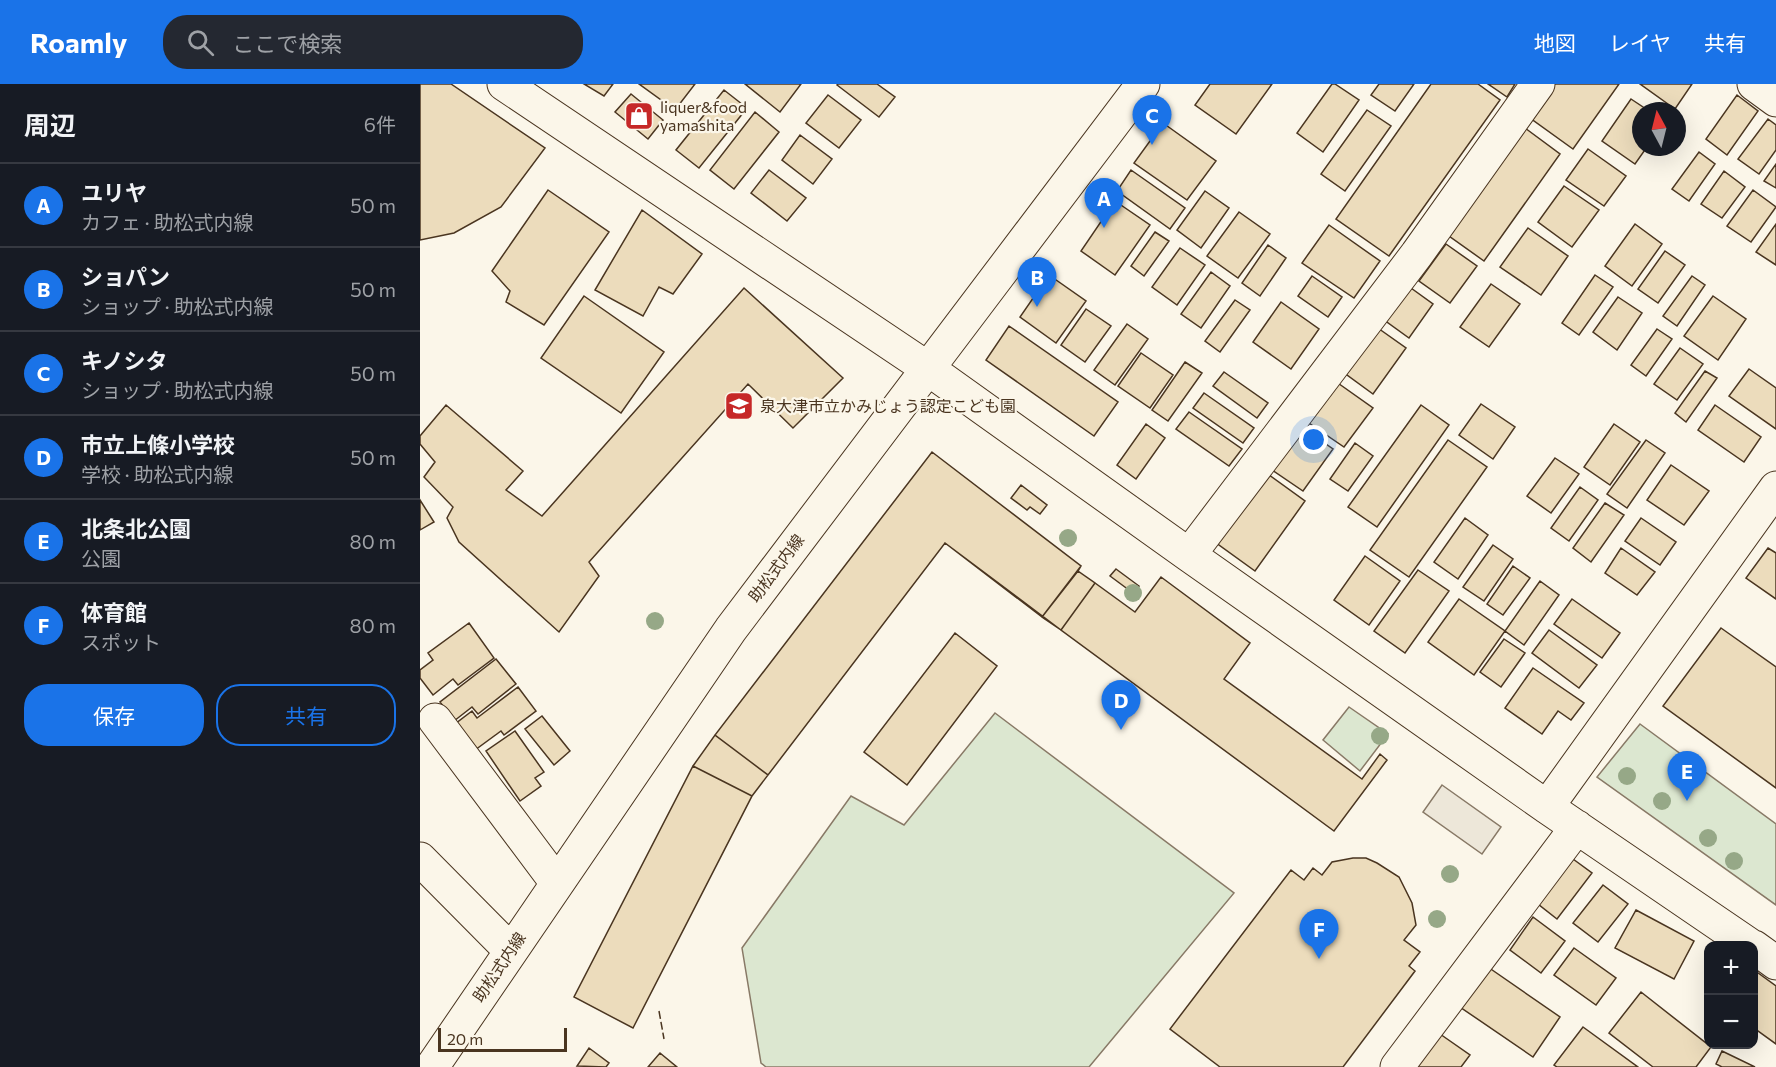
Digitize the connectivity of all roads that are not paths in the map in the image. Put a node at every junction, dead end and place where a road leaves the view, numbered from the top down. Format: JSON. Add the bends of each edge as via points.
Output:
{"nodes":[{"id":1,"x":504,"y":84,"type":"edge"},
{"id":2,"x":1143,"y":84,"type":"edge"},
{"id":3,"x":1538,"y":84,"type":"edge"},
{"id":4,"x":1754,"y":84,"type":"edge"},
{"id":5,"x":1776,"y":100,"type":"edge"},
{"id":6,"x":927,"y":368,"type":"junction"},
{"id":7,"x":1776,"y":488,"type":"edge"},
{"id":8,"x":1189,"y":555,"type":"junction"},
{"id":9,"x":435,"y":720,"type":"dead end"},
{"id":10,"x":1547,"y":807,"type":"junction"},
{"id":11,"x":1577,"y":827,"type":"junction"},
{"id":12,"x":420,"y":859,"type":"edge"},
{"id":13,"x":557,"y":883,"type":"junction"},
{"id":14,"x":1745,"y":941,"type":"edge"},
{"id":15,"x":510,"y":950,"type":"junction"},
{"id":16,"x":1758,"y":950,"type":"edge"},
{"id":17,"x":1776,"y":963,"type":"edge"},
{"id":18,"x":432,"y":1067,"type":"edge"},
{"id":19,"x":1397,"y":1067,"type":"edge"}],
"edges":[{"from":1,"to":6,"type":"street"},
{"from":2,"to":6,"type":"street","name":"助松式内線"},
{"from":3,"to":8,"type":"street","via":[[1417,254]]},
{"from":4,"to":5,"type":"street"},
{"from":6,"to":8,"type":"street"},
{"from":6,"to":13,"type":"street","name":"助松式内線","via":[[730,629]]},
{"from":7,"to":10,"type":"street"},
{"from":8,"to":10,"type":"street"},
{"from":9,"to":13,"type":"street"},
{"from":10,"to":11,"type":"street"},
{"from":11,"to":14,"type":"street"},
{"from":11,"to":19,"type":"street"},
{"from":12,"to":15,"type":"street"},
{"from":13,"to":15,"type":"street","name":"助松式内線"},
{"from":15,"to":18,"type":"street","name":"助松式内線"},
{"from":16,"to":17,"type":"street"}]}
